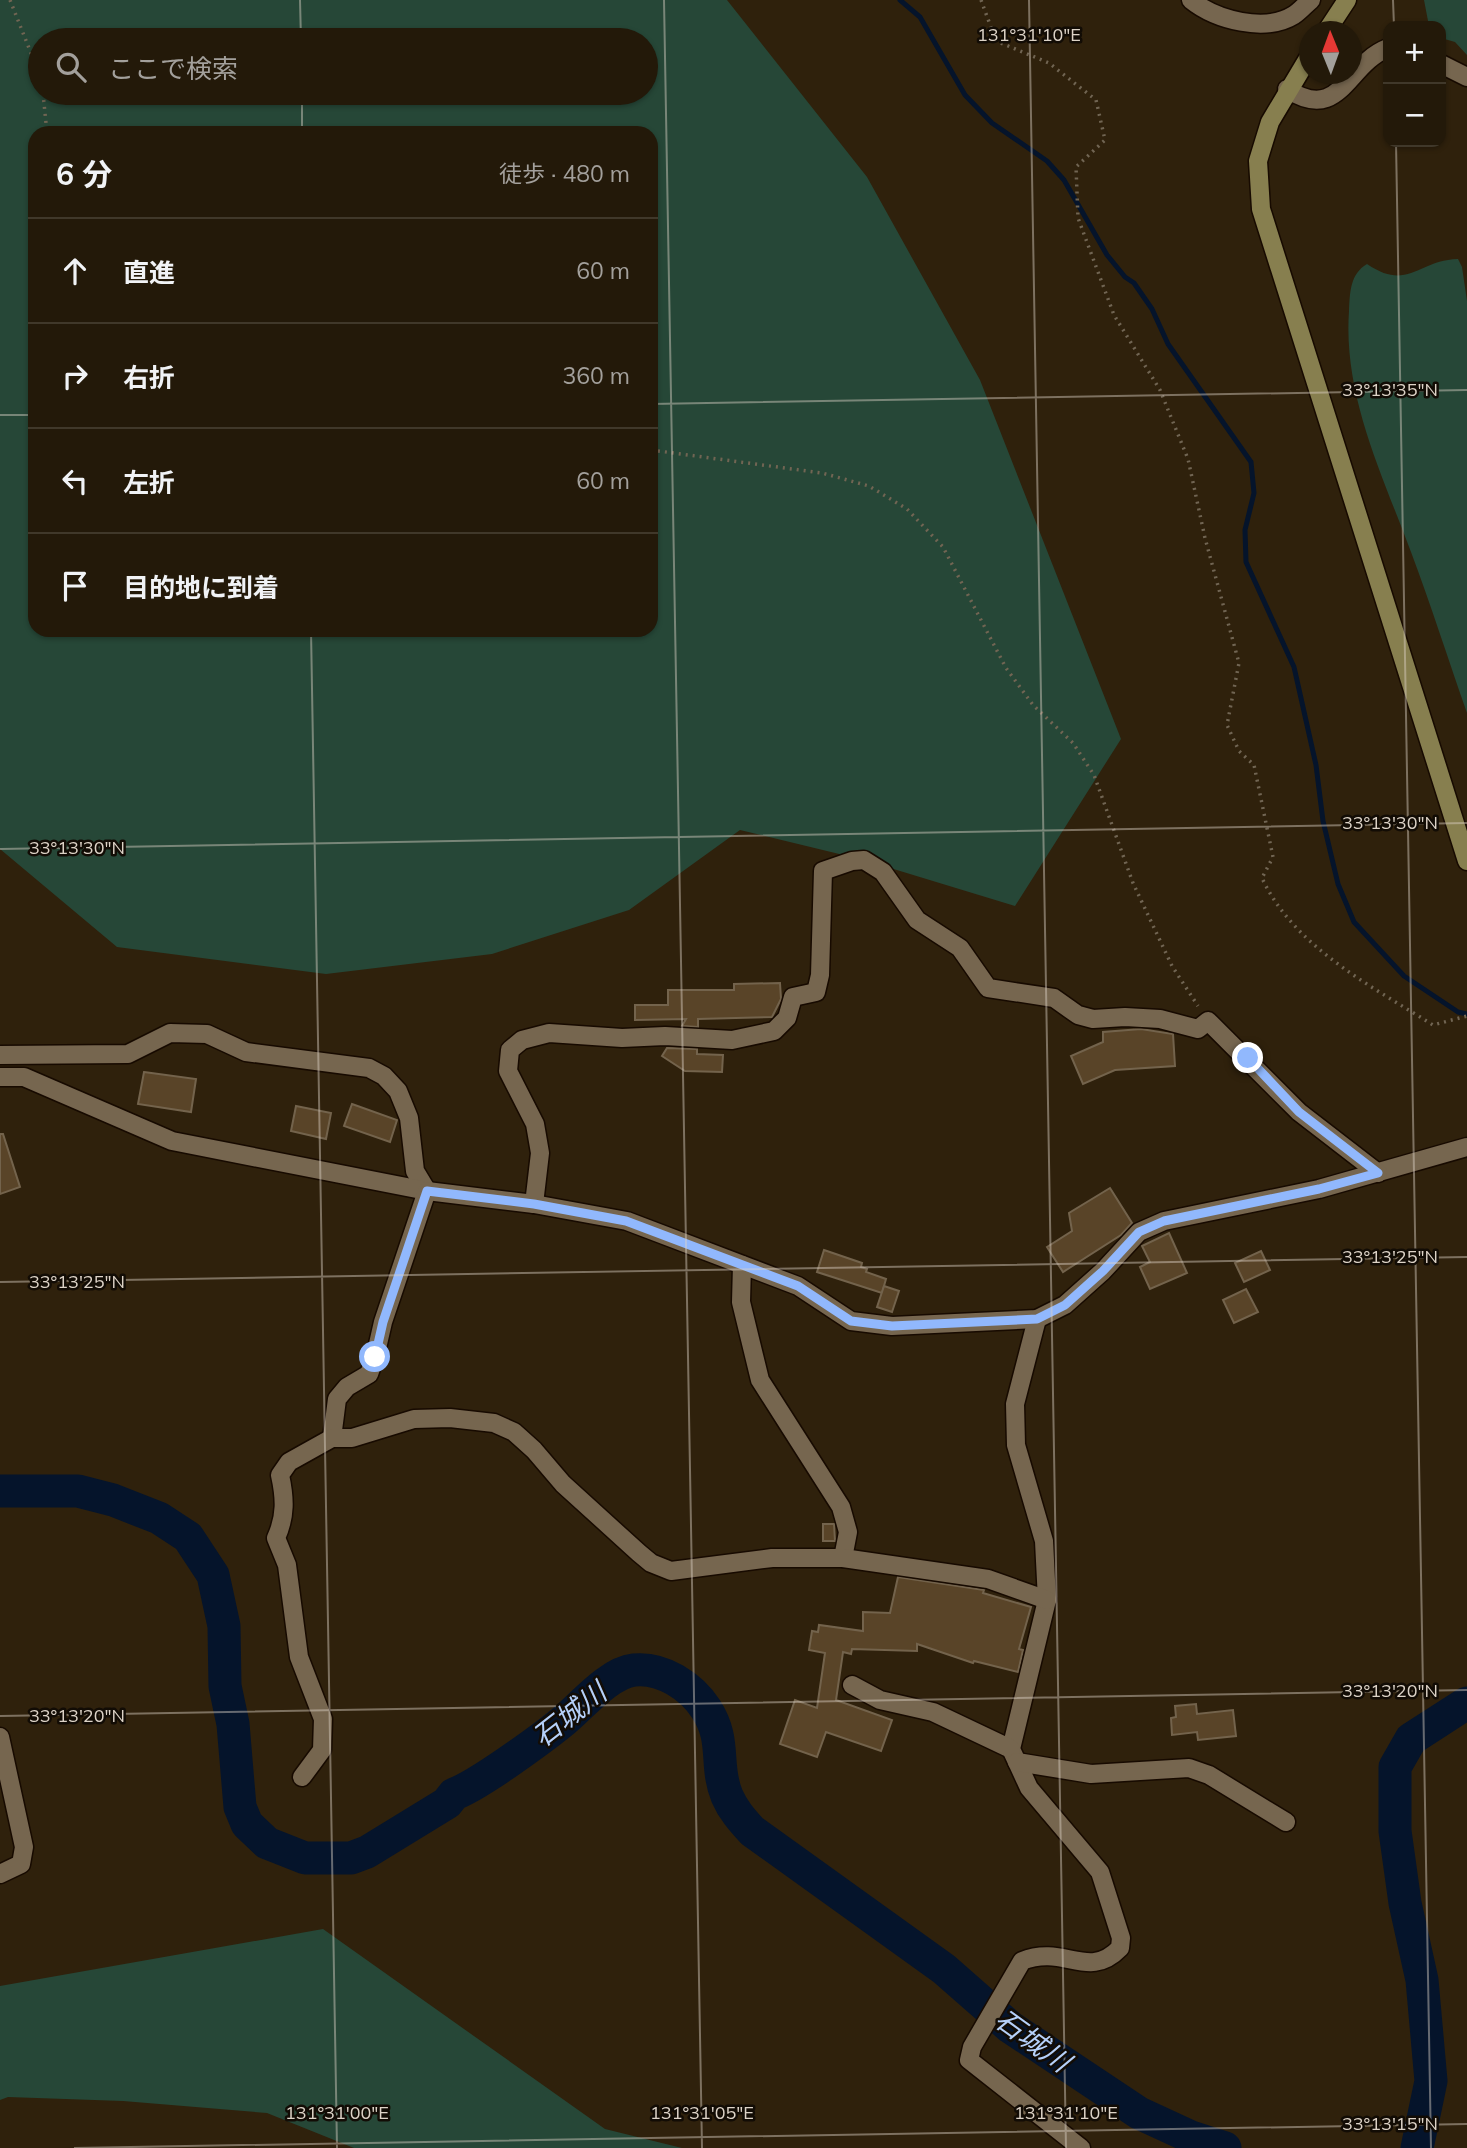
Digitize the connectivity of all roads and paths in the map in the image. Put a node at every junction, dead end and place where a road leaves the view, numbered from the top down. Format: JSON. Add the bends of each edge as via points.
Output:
{"nodes":[{"id":1,"x":10,"y":0,"type":"edge"},
{"id":2,"x":981,"y":0,"type":"edge"},
{"id":3,"x":1191,"y":0,"type":"edge"},
{"id":4,"x":1311,"y":0,"type":"edge"},
{"id":5,"x":1347,"y":0,"type":"edge"},
{"id":6,"x":1333,"y":21,"type":"edge"},
{"id":7,"x":28,"y":46,"type":"edge"},
{"id":8,"x":1383,"y":52,"type":"edge"},
{"id":9,"x":1446,"y":66,"type":"edge"},
{"id":10,"x":1299,"y":71,"type":"edge"},
{"id":11,"x":1467,"y":77,"type":"edge"},
{"id":12,"x":1287,"y":89,"type":"junction"},
{"id":13,"x":44,"y":105,"type":"edge"},
{"id":14,"x":46,"y":126,"type":"edge"},
{"id":15,"x":658,"y":451,"type":"edge"},
{"id":16,"x":1467,"y":861,"type":"edge"},
{"id":17,"x":1467,"y":1016,"type":"edge"},
{"id":18,"x":1208,"y":1021,"type":"junction"},
{"id":19,"x":0,"y":1055,"type":"edge"},
{"id":20,"x":0,"y":1077,"type":"edge"},
{"id":21,"x":1467,"y":1147,"type":"edge"},
{"id":22,"x":1378,"y":1173,"type":"junction"},
{"id":23,"x":427,"y":1191,"type":"junction"},
{"id":24,"x":534,"y":1204,"type":"junction"},
{"id":25,"x":743,"y":1265,"type":"junction"},
{"id":26,"x":1037,"y":1319,"type":"junction"},
{"id":27,"x":332,"y":1438,"type":"junction"},
{"id":28,"x":843,"y":1558,"type":"junction"},
{"id":29,"x":1047,"y":1600,"type":"junction"},
{"id":30,"x":852,"y":1685,"type":"dead end"},
{"id":31,"x":0,"y":1737,"type":"edge"},
{"id":32,"x":1014,"y":1756,"type":"junction"},
{"id":33,"x":303,"y":1777,"type":"dead end"},
{"id":34,"x":1286,"y":1822,"type":"dead end"},
{"id":35,"x":0,"y":1874,"type":"edge"},
{"id":36,"x":1081,"y":2148,"type":"edge"}],
"edges":[{"from":1,"to":7,"type":"path"},
{"from":2,"to":17,"type":"path","via":[[996,41],[1049,63],[1097,100],[1105,141],[1076,167],[1078,218],[1114,315],[1160,390],[1188,459],[1238,663],[1227,725],[1238,751],[1254,765],[1273,857],[1262,878],[1274,904],[1314,945],[1433,1025]]},
{"from":3,"to":4,"type":"street","via":[[1225,17],[1257,25],[1293,16]]},
{"from":5,"to":6,"type":"street"},
{"from":8,"to":12,"type":"street","via":[[1327,99],[1313,102]]},
{"from":9,"to":11,"type":"street"},
{"from":10,"to":12,"type":"street"},
{"from":12,"to":16,"type":"street","via":[[1258,161],[1261,209]]},
{"from":13,"to":14,"type":"path"},
{"from":15,"to":18,"type":"path","via":[[822,472],[869,486],[907,509],[943,547],[1006,668],[1033,705],[1073,743],[1094,775],[1138,895],[1172,966]]},
{"from":18,"to":22,"type":"street","via":[[1299,1112]]},
{"from":18,"to":24,"type":"street","via":[[1199,1029],[1160,1019],[1093,1019],[1078,1015],[1054,998],[988,988],[960,948],[917,920],[883,872],[864,860],[852,861],[823,870],[816,992],[793,998],[788,1018],[774,1031],[732,1040],[550,1033],[522,1040],[510,1050],[508,1071],[535,1124],[540,1153]]},
{"from":19,"to":23,"type":"street","via":[[128,1054],[170,1033],[207,1034],[246,1052],[369,1068],[398,1091],[409,1118],[415,1171]]},
{"from":20,"to":23,"type":"street","via":[[24,1077],[172,1141]]},
{"from":21,"to":22,"type":"street"},
{"from":22,"to":26,"type":"street","via":[[1164,1221],[1139,1232],[1065,1305]]},
{"from":23,"to":24,"type":"street"},
{"from":23,"to":27,"type":"street","via":[[369,1374],[337,1399]]},
{"from":24,"to":25,"type":"street","via":[[626,1221]]},
{"from":25,"to":26,"type":"street","via":[[798,1286],[851,1321],[892,1326]]},
{"from":25,"to":28,"type":"street","via":[[741,1302],[760,1380],[841,1507],[848,1532]]},
{"from":26,"to":29,"type":"street","via":[[1015,1404],[1016,1445],[1044,1541]]},
{"from":27,"to":28,"type":"street","via":[[352,1438],[414,1419],[494,1423],[534,1450],[563,1484],[651,1563],[671,1570],[772,1558]]},
{"from":27,"to":33,"type":"street","via":[[289,1462],[280,1475],[284,1521],[276,1538],[287,1565],[299,1657],[323,1719],[323,1749]]},
{"from":28,"to":29,"type":"street","via":[[988,1579]]},
{"from":29,"to":32,"type":"street"},
{"from":30,"to":32,"type":"street","via":[[880,1700],[933,1712]]},
{"from":31,"to":35,"type":"street","via":[[24,1847],[21,1864]]},
{"from":32,"to":34,"type":"street","via":[[1091,1774],[1189,1768],[1209,1775]]},
{"from":32,"to":36,"type":"street","via":[[1029,1788],[1100,1872],[1121,1938],[1120,1948],[1095,1965],[1061,1955],[1037,1955],[1022,1961],[969,2060]]}]}
